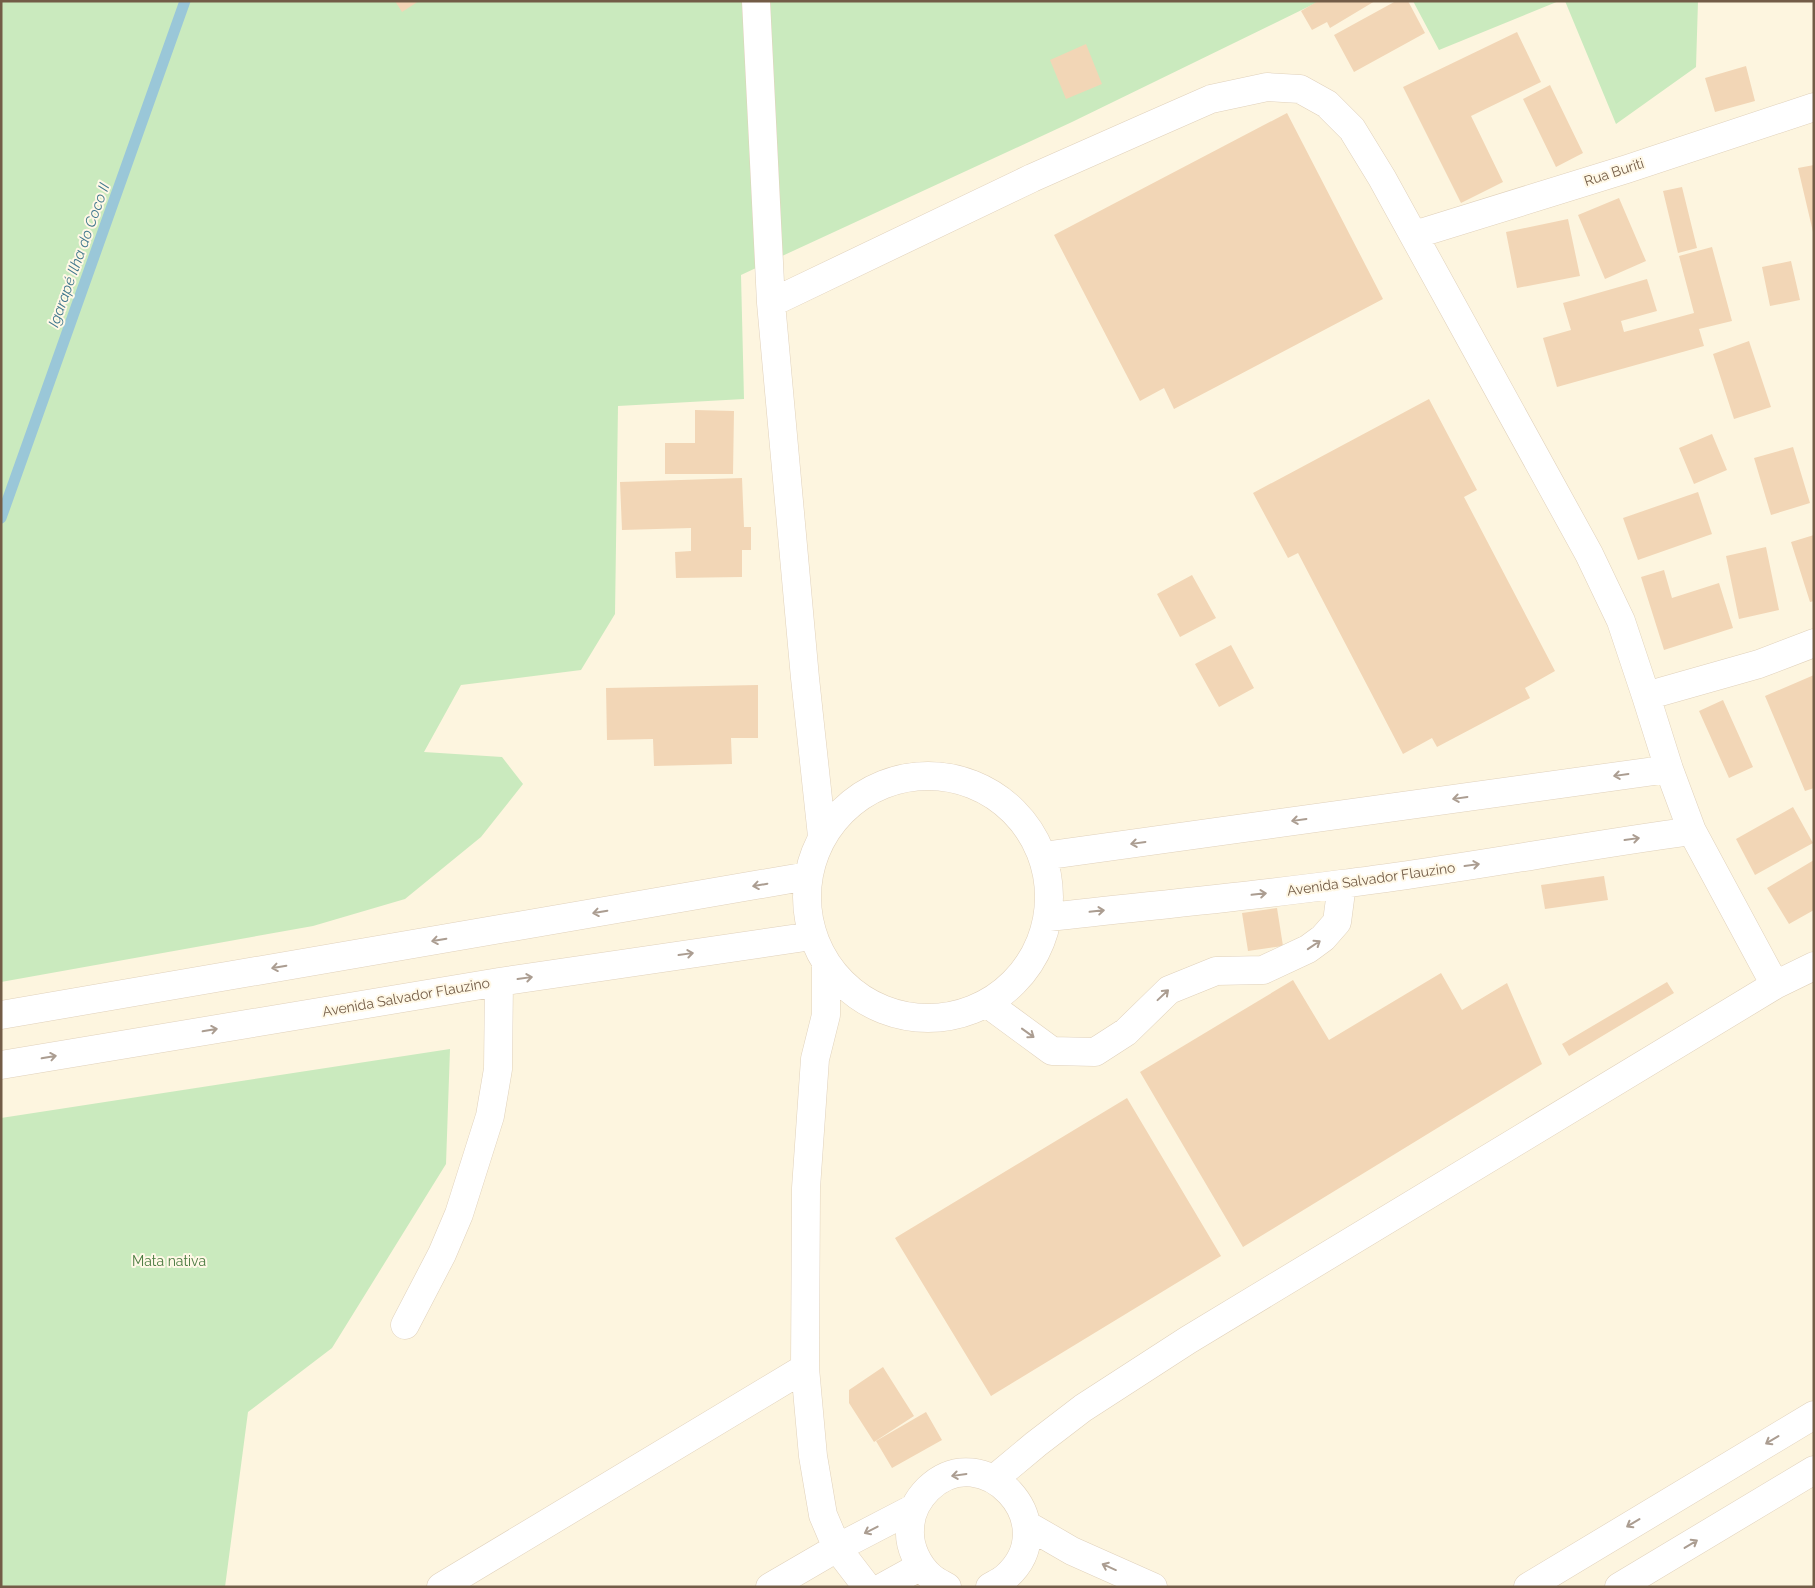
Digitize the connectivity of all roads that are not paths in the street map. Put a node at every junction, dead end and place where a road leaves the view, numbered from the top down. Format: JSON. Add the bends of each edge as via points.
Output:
{"nodes":[{"id":1,"x":756,"y":1,"type":"edge"},
{"id":2,"x":1814,"y":107,"type":"edge"},
{"id":3,"x":1414,"y":235,"type":"junction"},
{"id":4,"x":771,"y":303,"type":"junction"},
{"id":5,"x":1814,"y":643,"type":"edge"},
{"id":6,"x":1646,"y":696,"type":"junction"},
{"id":7,"x":1669,"y":769,"type":"junction"},
{"id":8,"x":1692,"y":831,"type":"junction"},
{"id":9,"x":822,"y":836,"type":"junction"},
{"id":10,"x":1043,"y":856,"type":"junction"},
{"id":11,"x":808,"y":876,"type":"junction"},
{"id":12,"x":1342,"y":884,"type":"junction"},
{"id":13,"x":1048,"y":917,"type":"junction"},
{"id":14,"x":812,"y":936,"type":"junction"},
{"id":15,"x":826,"y":963,"type":"junction"},
{"id":16,"x":1814,"y":966,"type":"edge"},
{"id":17,"x":499,"y":982,"type":"junction"},
{"id":18,"x":1775,"y":985,"type":"junction"},
{"id":19,"x":988,"y":1004,"type":"junction"},
{"id":20,"x":1,"y":1015,"type":"edge"},
{"id":21,"x":1,"y":1065,"type":"edge"},
{"id":22,"x":405,"y":1324,"type":"dead end"},
{"id":23,"x":805,"y":1368,"type":"junction"},
{"id":24,"x":1814,"y":1415,"type":"edge"},
{"id":25,"x":1814,"y":1470,"type":"edge"},
{"id":26,"x":994,"y":1479,"type":"junction"},
{"id":27,"x":914,"y":1508,"type":"junction"},
{"id":28,"x":1027,"y":1525,"type":"junction"},
{"id":29,"x":837,"y":1548,"type":"junction"},
{"id":30,"x":921,"y":1566,"type":"junction"},
{"id":31,"x":441,"y":1587,"type":"edge"},
{"id":32,"x":770,"y":1587,"type":"edge"},
{"id":33,"x":867,"y":1587,"type":"edge"},
{"id":34,"x":882,"y":1587,"type":"edge"},
{"id":35,"x":947,"y":1587,"type":"edge"},
{"id":36,"x":990,"y":1587,"type":"edge"},
{"id":37,"x":1153,"y":1587,"type":"edge"},
{"id":38,"x":1528,"y":1587,"type":"edge"},
{"id":39,"x":1619,"y":1587,"type":"edge"}],
"edges":[{"from":1,"to":4,"type":"street"},
{"from":2,"to":3,"type":"street","name":"Rua Buriti"},
{"from":3,"to":4,"type":"street","via":[[1352,129],[1327,104],[1300,89],[1267,87],[1211,100],[1145,128],[1032,178]]},
{"from":3,"to":6,"type":"street","via":[[1590,554],[1621,621]]},
{"from":4,"to":9,"type":"street"},
{"from":5,"to":6,"type":"street","via":[[1759,664]]},
{"from":6,"to":7,"type":"street"},
{"from":7,"to":8,"type":"street"},
{"from":7,"to":10,"type":"street","one_way":true},
{"from":12,"to":8,"type":"street","name":"Avenida Salvador Flauzino","one_way":true},
{"from":8,"to":18,"type":"street"},
{"from":9,"to":10,"type":"street","via":[[844,809],[871,788],[904,777],[938,775],[972,783],[1002,800],[1026,825]]},
{"from":9,"to":11,"type":"street"},
{"from":10,"to":13,"type":"street","via":[[1050,896]]},
{"from":11,"to":14,"type":"street","via":[[806,906]]},
{"from":11,"to":20,"type":"street","one_way":true},
{"from":13,"to":12,"type":"street","name":"Avenida Salvador Flauzino","one_way":true},
{"from":19,"to":12,"type":"street","one_way":true,"via":[[1052,1051],[1095,1052],[1126,1032],[1169,990],[1216,971],[1262,970],[1308,949],[1337,922]]},
{"from":13,"to":19,"type":"street","via":[[1037,951],[1016,982]]},
{"from":14,"to":15,"type":"street"},
{"from":17,"to":14,"type":"street","name":"Avenida Salvador Flauzino","one_way":true},
{"from":15,"to":19,"type":"street","via":[[850,992],[882,1010],[917,1020],[954,1017]]},
{"from":15,"to":23,"type":"street","via":[[826,1015],[815,1059],[806,1188]]},
{"from":16,"to":18,"type":"street"},
{"from":21,"to":17,"type":"street","name":"Avenida Salvador Flauzino","one_way":true},
{"from":17,"to":22,"type":"street","via":[[498,1070],[490,1116],[459,1214]]},
{"from":18,"to":26,"type":"street","via":[[1188,1340],[1083,1408]]},
{"from":23,"to":29,"type":"street","via":[[813,1456],[823,1516]]},
{"from":23,"to":31,"type":"street"},
{"from":24,"to":38,"type":"street","one_way":true},
{"from":39,"to":25,"type":"street","one_way":true},
{"from":26,"to":27,"type":"street","one_way":true,"via":[[979,1474],[948,1476],[922,1495]]},
{"from":26,"to":28,"type":"street","via":[[1010,1490]]},
{"from":27,"to":29,"type":"street","one_way":true},
{"from":27,"to":30,"type":"street","via":[[910,1535],[912,1549]]},
{"from":28,"to":36,"type":"street","via":[[1026,1544],[1019,1563],[1006,1578]]},
{"from":37,"to":28,"type":"street","one_way":true,"via":[[1072,1551]]},
{"from":29,"to":32,"type":"street"},
{"from":29,"to":33,"type":"street"},
{"from":30,"to":34,"type":"street"},
{"from":30,"to":35,"type":"street","via":[[931,1578]]}]}
